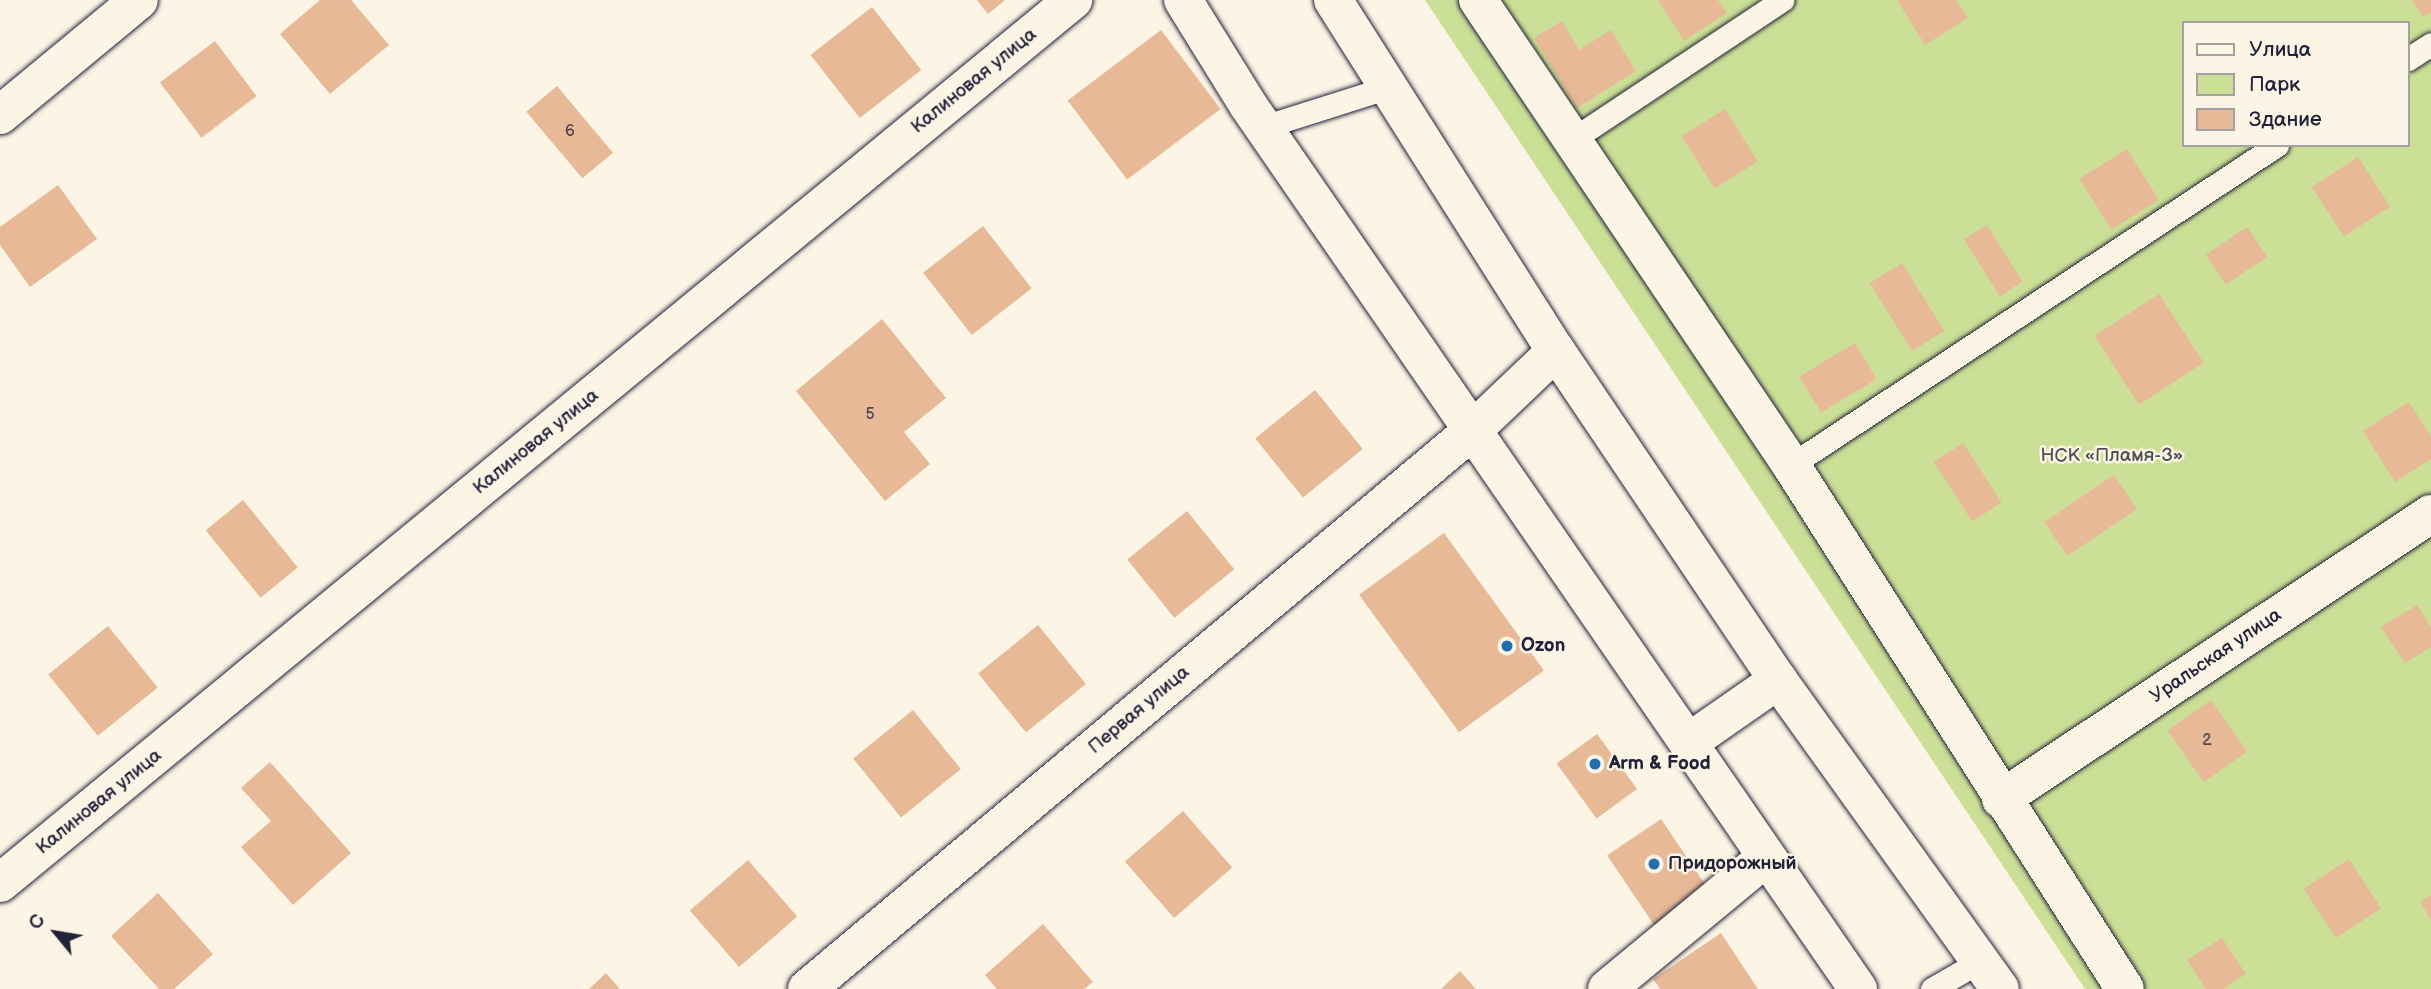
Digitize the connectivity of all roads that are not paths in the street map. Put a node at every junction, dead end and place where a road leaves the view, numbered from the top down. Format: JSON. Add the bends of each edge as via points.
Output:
{"nodes":[{"id":1,"x":139,"y":0,"type":"edge"},
{"id":2,"x":1073,"y":0,"type":"edge"},
{"id":3,"x":1183,"y":0,"type":"edge"},
{"id":4,"x":1333,"y":0,"type":"edge"},
{"id":5,"x":1478,"y":0,"type":"edge"},
{"id":6,"x":1782,"y":0,"type":"edge"},
{"id":7,"x":2431,"y":44,"type":"edge"},
{"id":8,"x":2410,"y":58,"type":"edge"},
{"id":9,"x":1389,"y":88,"type":"junction"},
{"id":10,"x":0,"y":114,"type":"edge"},
{"id":11,"x":1264,"y":127,"type":"junction"},
{"id":12,"x":1570,"y":141,"type":"junction"},
{"id":13,"x":2274,"y":147,"type":"edge"},
{"id":14,"x":1556,"y":351,"type":"junction"},
{"id":15,"x":1472,"y":431,"type":"junction"},
{"id":16,"x":1791,"y":465,"type":"junction"},
{"id":17,"x":2431,"y":514,"type":"edge"},
{"id":18,"x":1778,"y":680,"type":"junction"},
{"id":19,"x":1692,"y":740,"type":"junction"},
{"id":20,"x":2001,"y":799,"type":"junction"},
{"id":21,"x":1764,"y":859,"type":"junction"},
{"id":22,"x":0,"y":883,"type":"edge"},
{"id":23,"x":1991,"y":974,"type":"edge"},
{"id":24,"x":807,"y":989,"type":"edge"},
{"id":25,"x":1606,"y":989,"type":"edge"},
{"id":26,"x":1858,"y":989,"type":"edge"},
{"id":27,"x":1933,"y":989,"type":"edge"},
{"id":28,"x":2125,"y":989,"type":"edge"}],
"edges":[{"from":1,"to":10,"type":"street"},
{"from":2,"to":22,"type":"street","name":"Калиновая улица"},
{"from":3,"to":11,"type":"street"},
{"from":4,"to":9,"type":"street"},
{"from":5,"to":12,"type":"street"},
{"from":6,"to":12,"type":"lane"},
{"from":7,"to":8,"type":"lane"},
{"from":9,"to":11,"type":"lane"},
{"from":9,"to":14,"type":"street"},
{"from":11,"to":15,"type":"street"},
{"from":12,"to":16,"type":"street"},
{"from":13,"to":16,"type":"lane"},
{"from":14,"to":15,"type":"street","name":"Первая улица"},
{"from":14,"to":18,"type":"street"},
{"from":15,"to":19,"type":"street"},
{"from":15,"to":24,"type":"street","name":"Первая улица"},
{"from":16,"to":20,"type":"street"},
{"from":17,"to":20,"type":"street","name":"Уральская улица"},
{"from":18,"to":19,"type":"street"},
{"from":18,"to":23,"type":"street"},
{"from":19,"to":21,"type":"street"},
{"from":20,"to":28,"type":"street"},
{"from":21,"to":25,"type":"street"},
{"from":21,"to":26,"type":"street"},
{"from":23,"to":27,"type":"lane"}]}
